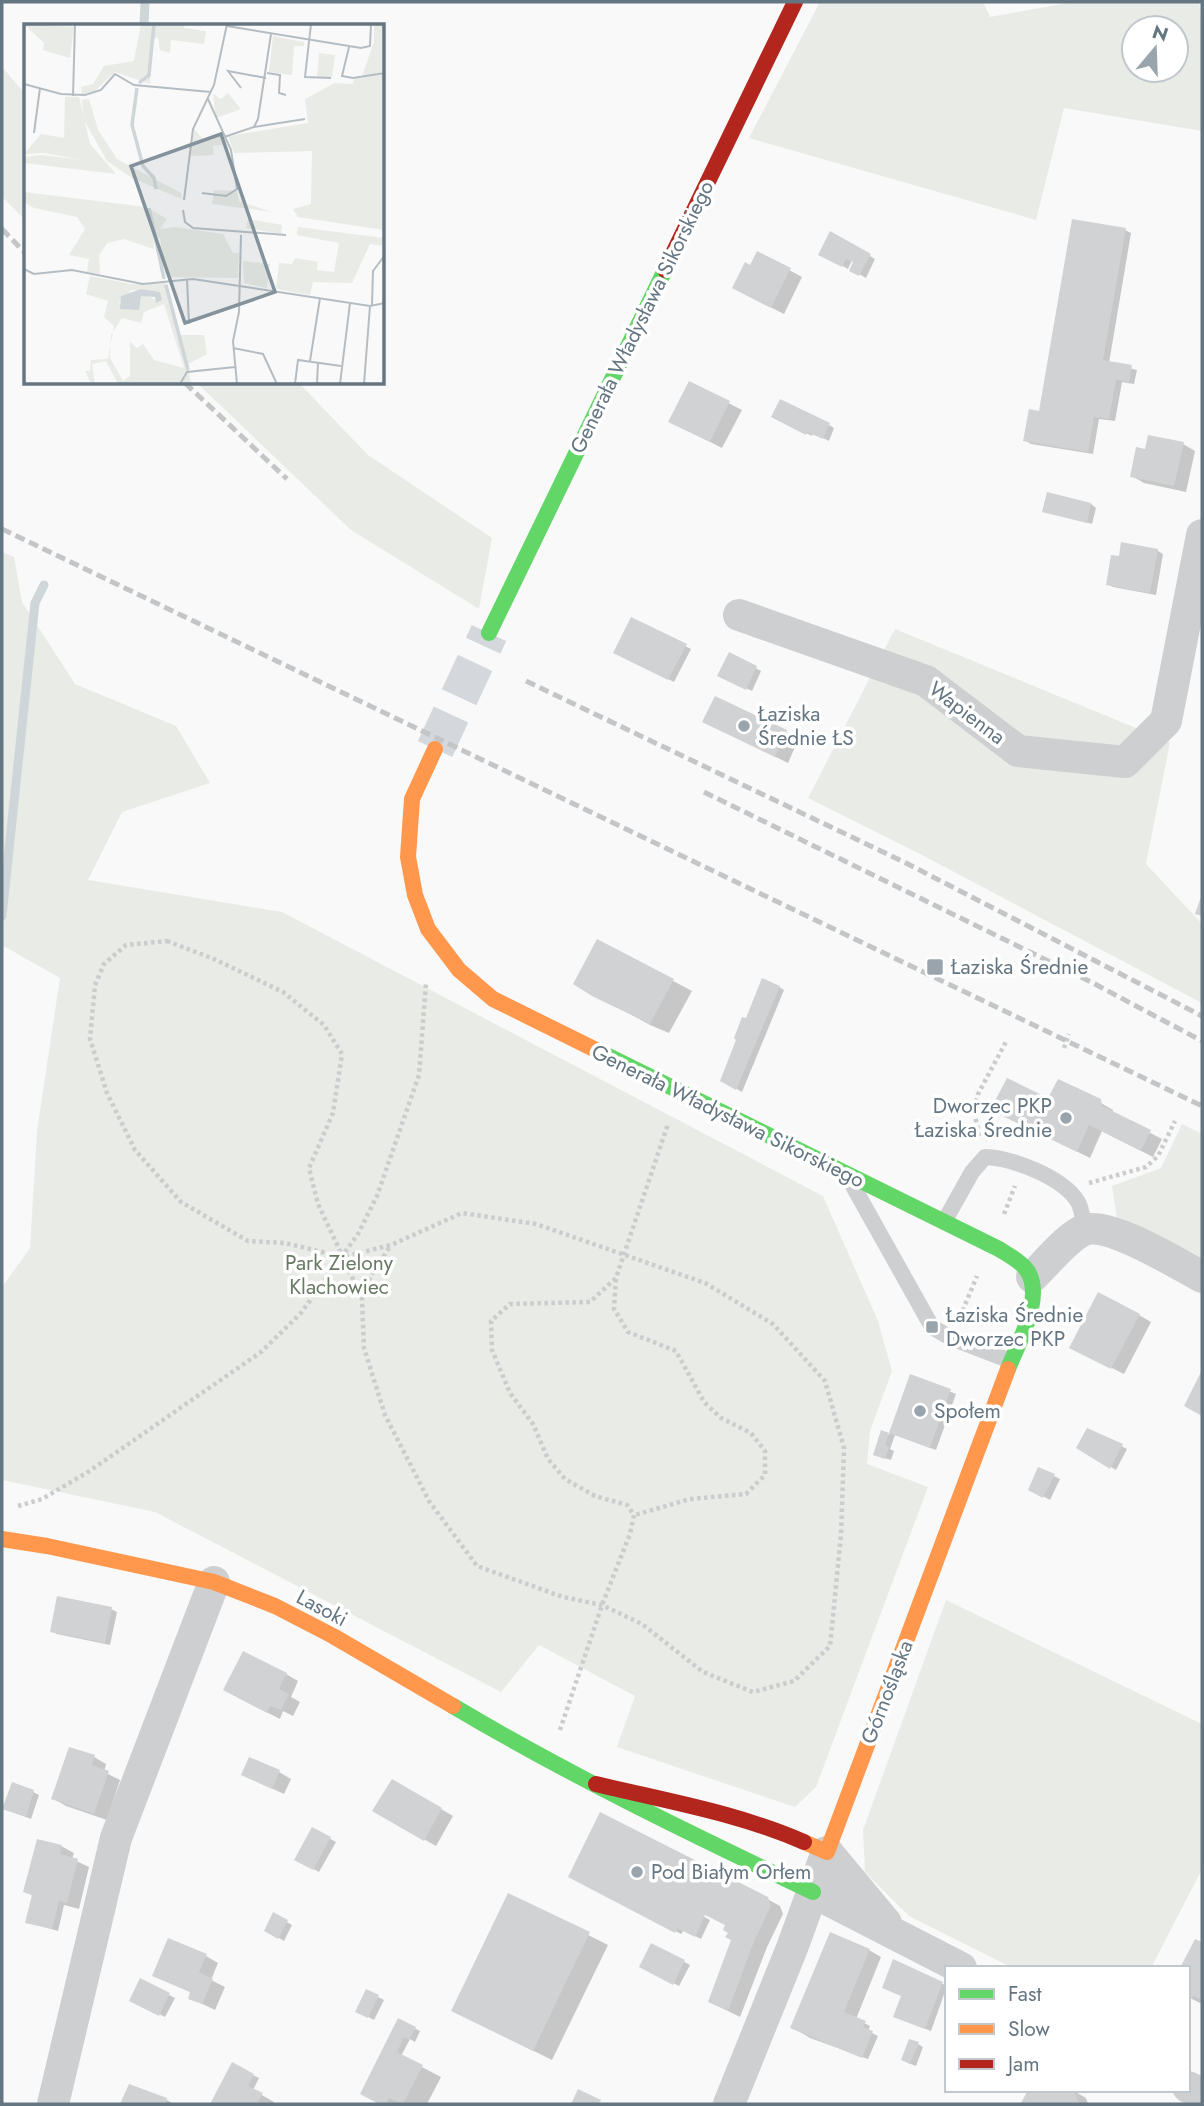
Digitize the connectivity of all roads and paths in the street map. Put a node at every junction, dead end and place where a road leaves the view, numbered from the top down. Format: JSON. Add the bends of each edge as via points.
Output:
{"nodes":[{"id":1,"x":795,"y":2,"type":"edge"},
{"id":2,"x":1202,"y":534,"type":"edge"},
{"id":3,"x":738,"y":615,"type":"dead end"},
{"id":4,"x":489,"y":633,"type":"tunnel mouth"},
{"id":5,"x":435,"y":749,"type":"tunnel mouth"},
{"id":6,"x":428,"y":929,"type":"junction"},
{"id":7,"x":1069,"y":1034,"type":"dead end"},
{"id":8,"x":1007,"y":1040,"type":"dead end"},
{"id":9,"x":1064,"y":1048,"type":"dead end"},
{"id":10,"x":672,"y":1114,"type":"dead end"},
{"id":11,"x":1175,"y":1121,"type":"dead end"},
{"id":12,"x":985,"y":1157,"type":"junction"},
{"id":13,"x":846,"y":1175,"type":"junction"},
{"id":14,"x":1066,"y":1191,"type":"junction"},
{"id":15,"x":944,"y":1222,"type":"junction"},
{"id":16,"x":1085,"y":1230,"type":"junction"},
{"id":17,"x":391,"y":1245,"type":"junction"},
{"id":18,"x":624,"y":1255,"type":"junction"},
{"id":19,"x":343,"y":1256,"type":"junction"},
{"id":20,"x":1032,"y":1277,"type":"junction"},
{"id":21,"x":1202,"y":1277,"type":"edge"},
{"id":22,"x":615,"y":1278,"type":"junction"},
{"id":23,"x":362,"y":1299,"type":"junction"},
{"id":24,"x":1011,"y":1361,"type":"junction"},
{"id":25,"x":12,"y":1508,"type":"dead end"},
{"id":26,"x":634,"y":1515,"type":"junction"},
{"id":27,"x":2,"y":1539,"type":"edge"},
{"id":28,"x":214,"y":1582,"type":"junction"},
{"id":29,"x":602,"y":1605,"type":"junction"},
{"id":30,"x":549,"y":1760,"type":"junction"},
{"id":31,"x":596,"y":1784,"type":"junction"},
{"id":32,"x":827,"y":1853,"type":"junction"},
{"id":33,"x":813,"y":1892,"type":"junction"},
{"id":34,"x":894,"y":1932,"type":"junction"},
{"id":35,"x":957,"y":1966,"type":"edge"},
{"id":36,"x":53,"y":2104,"type":"edge"},
{"id":37,"x":729,"y":2104,"type":"edge"}],
"edges":[{"from":1,"to":4,"type":"street","name":"Generała Władysława Sikorskiego"},
{"from":2,"to":3,"type":"street","name":"Wapienna","via":[[1166,721],[1125,761],[1018,751],[926,681]]},
{"from":5,"to":6,"type":"street","name":"Generała Władysława Sikorskiego","via":[[412,799],[408,857]]},
{"from":6,"to":13,"type":"street","name":"Generała Władysława Sikorskiego","via":[[459,971],[493,999]]},
{"from":6,"to":19,"type":"path","via":[[419,1075],[377,1196]]},
{"from":7,"to":9,"type":"path"},
{"from":8,"to":12,"type":"path","via":[[974,1110]]},
{"from":10,"to":18,"type":"path"},
{"from":11,"to":14,"type":"path","via":[[1158,1156],[1146,1167]]},
{"from":12,"to":14,"type":"lane","via":[[1005,1157],[1057,1181]]},
{"from":12,"to":15,"type":"lane"},
{"from":13,"to":15,"type":"street","name":"Generała Władysława Sikorskiego"},
{"from":13,"to":24,"type":"lane","via":[[933,1327]]},
{"from":14,"to":16,"type":"lane","via":[[1078,1202]]},
{"from":15,"to":20,"type":"street","name":"Generała Władysława Sikorskiego","via":[[999,1249],[1021,1263]]},
{"from":16,"to":20,"type":"street"},
{"from":16,"to":21,"type":"street","via":[[1121,1234]]},
{"from":17,"to":18,"type":"path","via":[[462,1213],[536,1224]]},
{"from":17,"to":19,"type":"path"},
{"from":17,"to":23,"type":"path"},
{"from":18,"to":22,"type":"path"},
{"from":18,"to":29,"type":"path","via":[[705,1283],[773,1324],[825,1381],[844,1448],[841,1535],[830,1646],[794,1681],[753,1692],[740,1687],[703,1672],[642,1625]]},
{"from":19,"to":19,"type":"path","via":[[318,1205],[309,1168],[333,1113],[342,1054],[324,1026],[283,992],[214,959],[167,941],[126,945],[104,964],[95,985],[90,1039],[107,1093],[135,1150],[181,1202],[248,1241]]},
{"from":19,"to":23,"type":"path"},
{"from":19,"to":25,"type":"path","via":[[301,1313],[261,1352],[88,1472],[42,1499]]},
{"from":20,"to":24,"type":"street","name":"Górnośląska","via":[[1034,1301]]},
{"from":22,"to":26,"type":"path","via":[[590,1302],[510,1304],[491,1321],[492,1350],[548,1460],[565,1479],[595,1496],[627,1505]]},
{"from":22,"to":26,"type":"path","via":[[614,1309],[628,1332],[676,1351],[704,1402],[721,1418],[751,1433],[765,1451],[765,1475],[746,1494],[690,1499]]},
{"from":23,"to":29,"type":"path","via":[[364,1348],[385,1415],[429,1501],[477,1566],[564,1597]]},
{"from":24,"to":32,"type":"street","name":"Górnośląska"},
{"from":26,"to":29,"type":"path"},
{"from":27,"to":28,"type":"street","name":"Lasoki"},
{"from":28,"to":30,"type":"street","name":"Lasoki","via":[[333,1636]]},
{"from":28,"to":36,"type":"street","via":[[116,1838]]},
{"from":29,"to":30,"type":"path"},
{"from":30,"to":31,"type":"street","name":"Lasoki"},
{"from":31,"to":32,"type":"street","via":[[729,1814]]},
{"from":31,"to":33,"type":"street"},
{"from":32,"to":33,"type":"street","name":"Górnośląska"},
{"from":32,"to":34,"type":"street"},
{"from":33,"to":34,"type":"street"},
{"from":33,"to":37,"type":"street","name":"Górnośląska"},
{"from":34,"to":35,"type":"street"}]}
